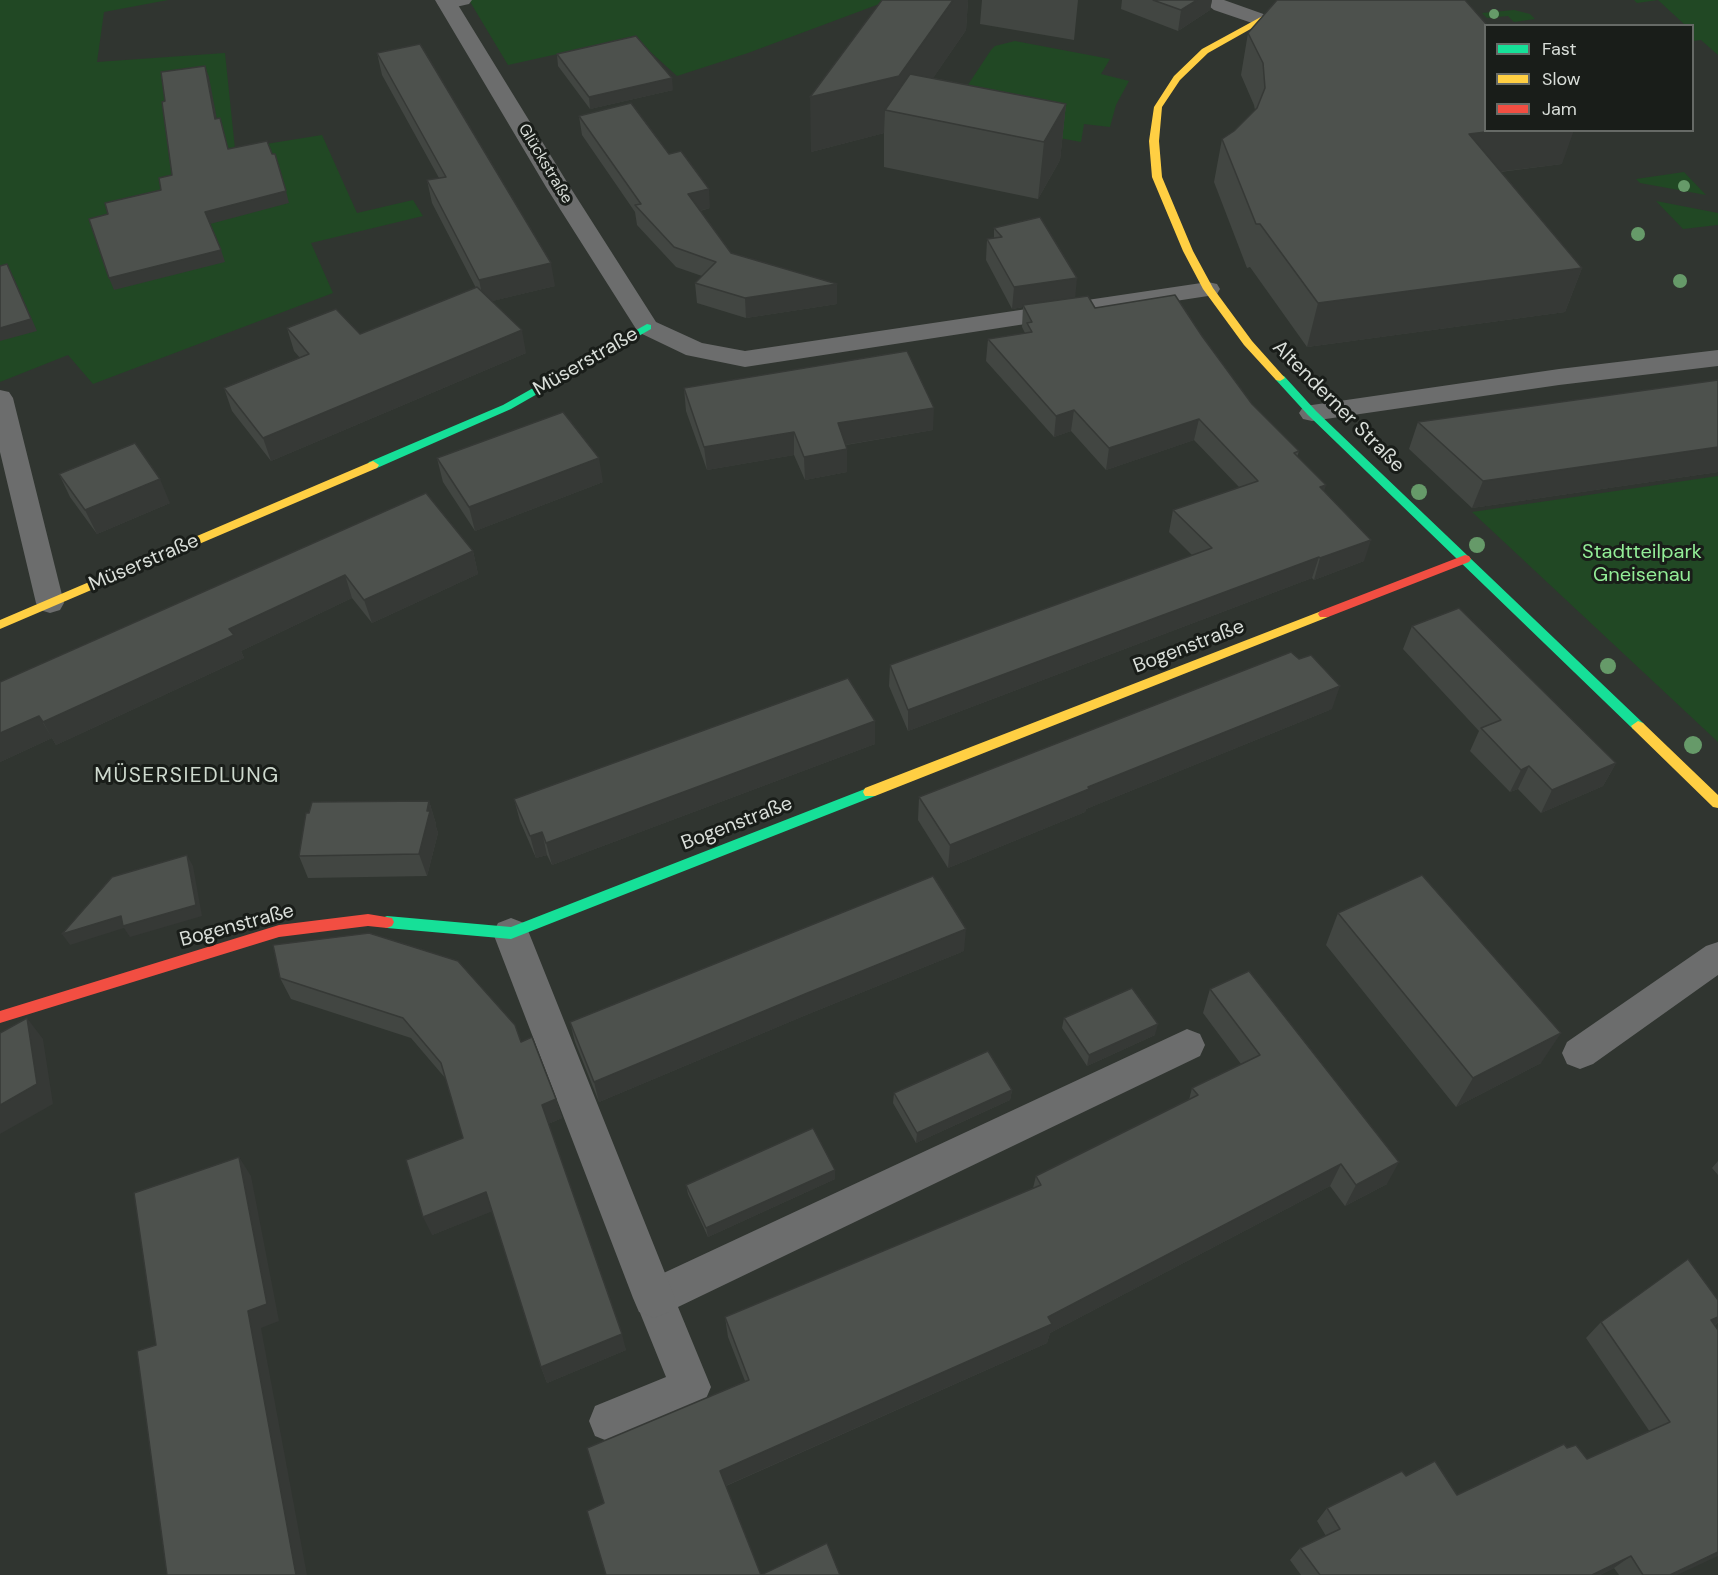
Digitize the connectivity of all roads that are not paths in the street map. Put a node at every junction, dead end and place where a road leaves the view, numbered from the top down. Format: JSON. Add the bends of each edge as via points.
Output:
{"nodes":[{"id":1,"x":1211,"y":0,"type":"edge"},
{"id":2,"x":1298,"y":0,"type":"edge"},
{"id":3,"x":451,"y":1,"type":"edge"},
{"id":4,"x":1262,"y":20,"type":"junction"},
{"id":5,"x":1208,"y":289,"type":"junction"},
{"id":6,"x":647,"y":327,"type":"junction"},
{"id":7,"x":1718,"y":358,"type":"edge"},
{"id":8,"x":0,"y":398,"type":"edge"},
{"id":9,"x":1312,"y":413,"type":"junction"},
{"id":10,"x":1465,"y":559,"type":"junction"},
{"id":11,"x":50,"y":603,"type":"junction"},
{"id":12,"x":0,"y":625,"type":"edge"},
{"id":13,"x":1718,"y":803,"type":"edge"},
{"id":14,"x":511,"y":933,"type":"junction"},
{"id":15,"x":1718,"y":956,"type":"edge"},
{"id":16,"x":0,"y":1017,"type":"edge"},
{"id":17,"x":1187,"y":1045,"type":"dead end"},
{"id":18,"x":1580,"y":1053,"type":"dead end"},
{"id":19,"x":654,"y":1298,"type":"junction"},
{"id":20,"x":610,"y":1421,"type":"dead end"}],
"edges":[{"from":1,"to":4,"type":"lane"},
{"from":2,"to":4,"type":"street","name":"Altenderner Straße"},
{"from":3,"to":6,"type":"street","name":"Glückstraße","via":[[558,186]]},
{"from":4,"to":5,"type":"street","name":"Altenderner Straße","via":[[1205,51],[1177,78],[1158,107],[1154,141],[1157,177]]},
{"from":5,"to":6,"type":"street","name":"Müserstraße","via":[[746,359],[695,349]]},
{"from":5,"to":9,"type":"street","name":"Altenderner Straße","via":[[1248,343]]},
{"from":6,"to":11,"type":"street","name":"Müserstraße","via":[[507,407]]},
{"from":7,"to":9,"type":"lane"},
{"from":8,"to":11,"type":"lane"},
{"from":9,"to":10,"type":"street","name":"Altenderner Straße"},
{"from":10,"to":13,"type":"street","name":"Altenderner Straße"},
{"from":10,"to":14,"type":"street","name":"Bogenstraße"},
{"from":11,"to":12,"type":"street","name":"Müserstraße"},
{"from":14,"to":16,"type":"street","name":"Bogenstraße","via":[[368,920],[279,931]]},
{"from":14,"to":19,"type":"street"},
{"from":15,"to":18,"type":"lane"},
{"from":17,"to":19,"type":"lane"},
{"from":19,"to":20,"type":"lane","via":[[691,1387]]}]}
